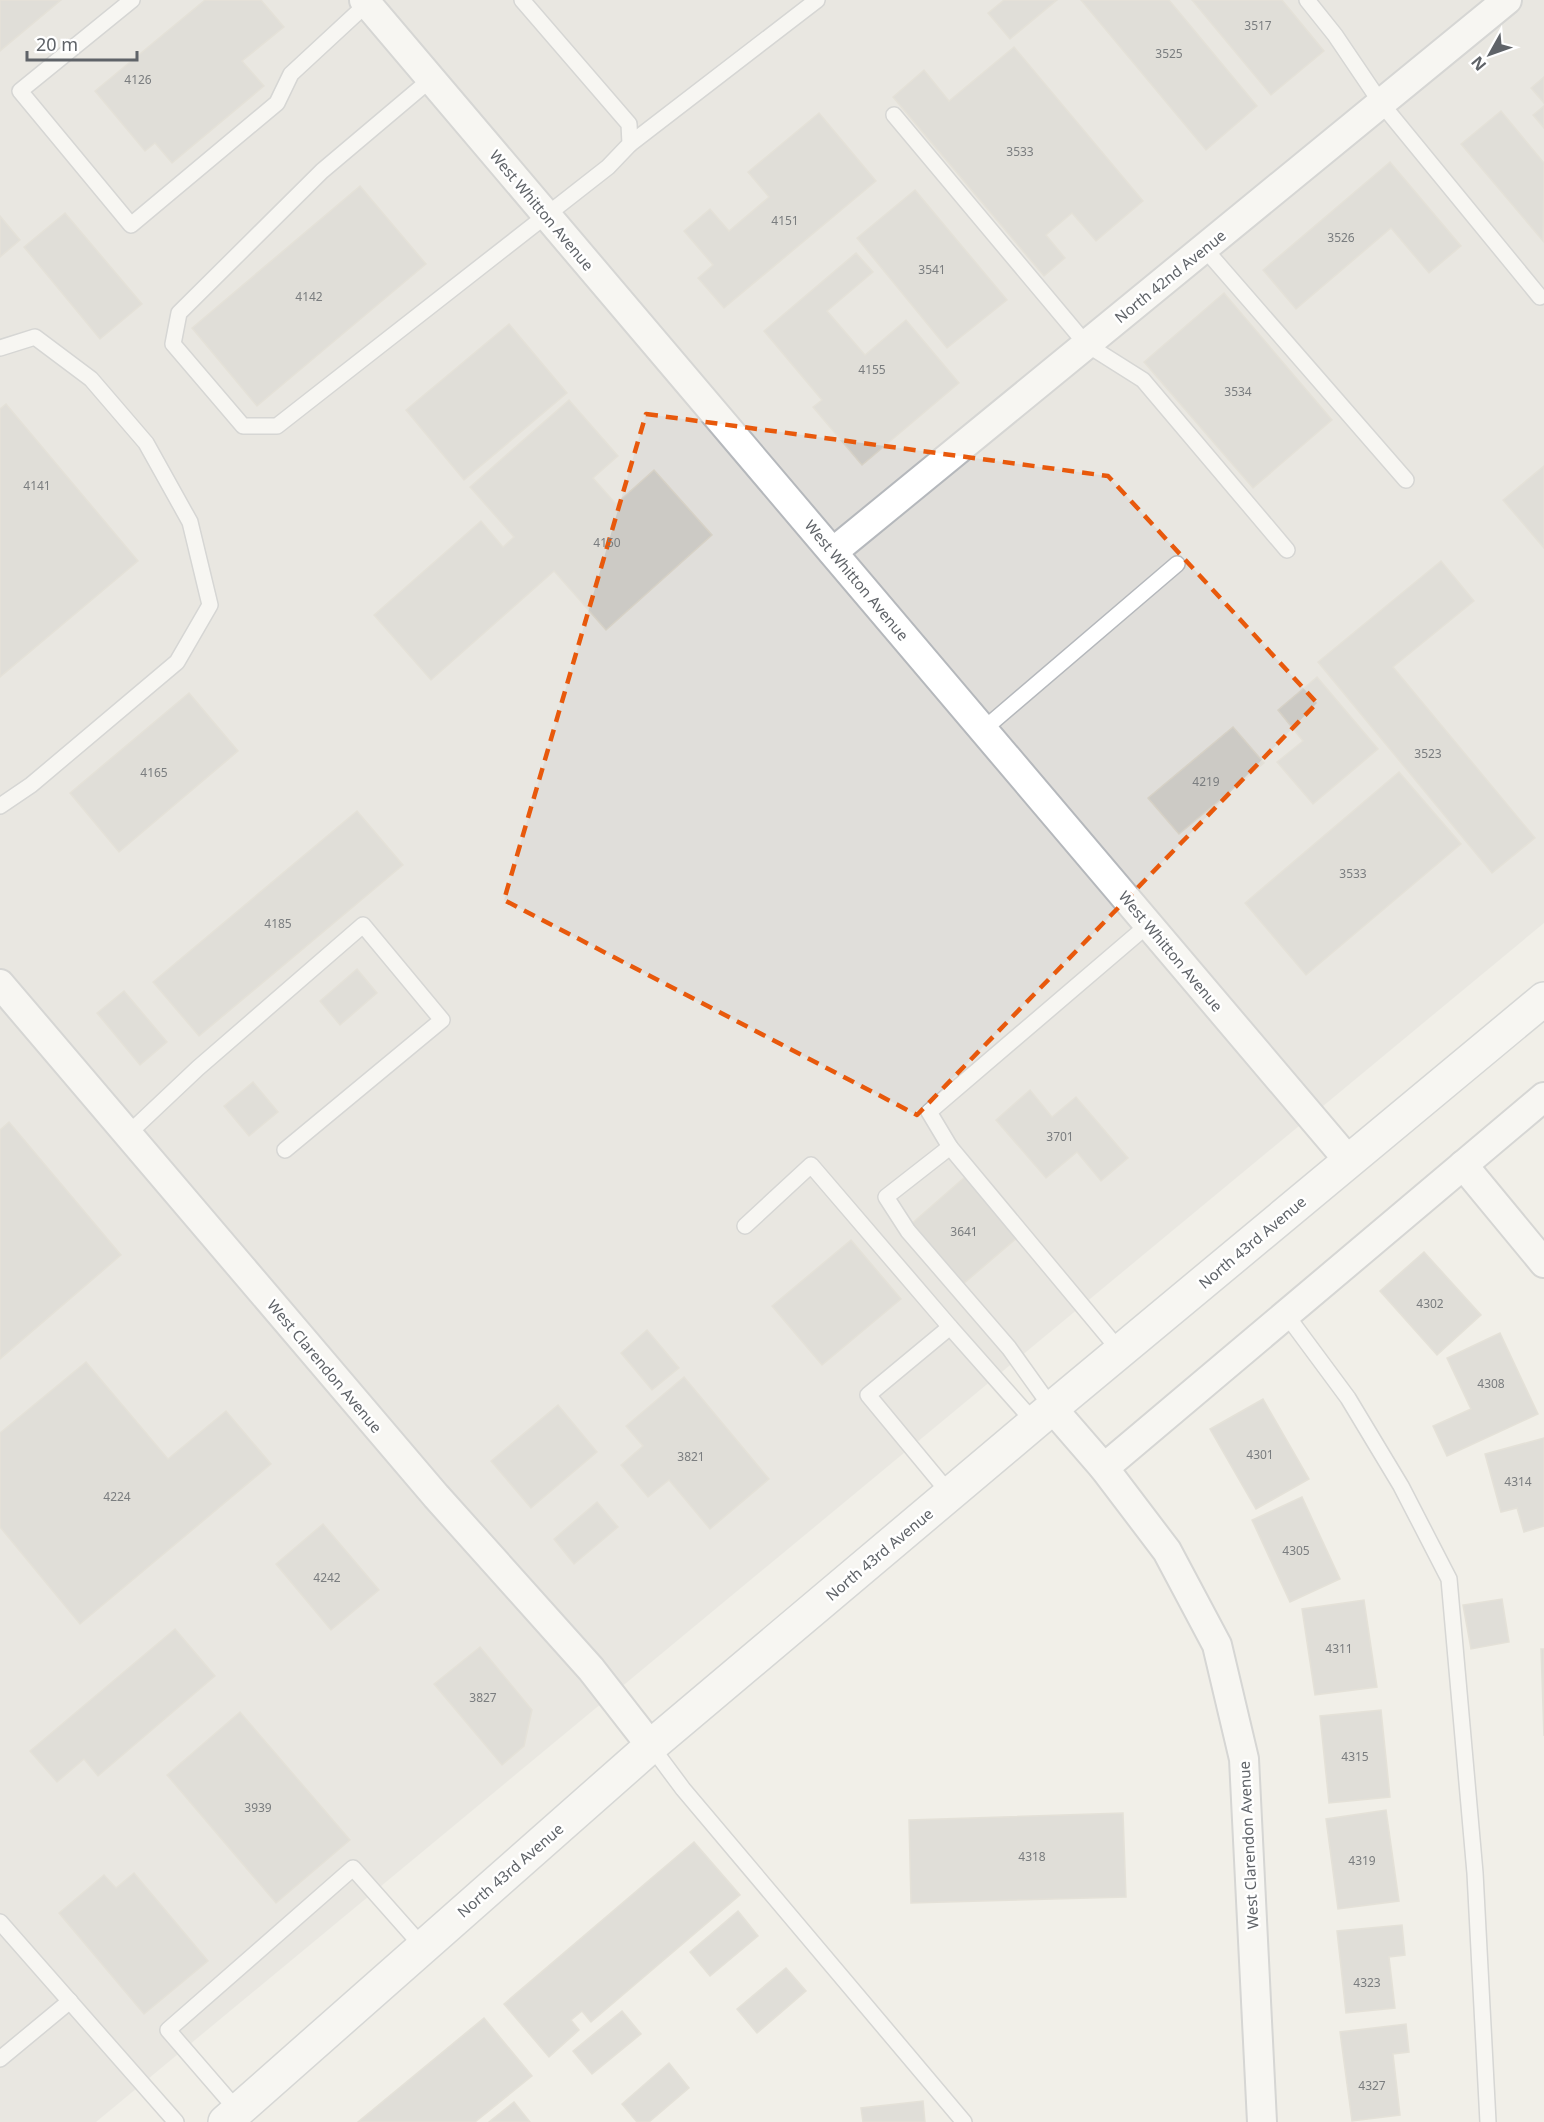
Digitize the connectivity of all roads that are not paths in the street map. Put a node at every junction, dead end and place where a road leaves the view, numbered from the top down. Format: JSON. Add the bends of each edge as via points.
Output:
{"nodes":[{"id":1,"x":132,"y":0,"type":"edge"},
{"id":2,"x":522,"y":0,"type":"edge"},
{"id":3,"x":817,"y":0,"type":"edge"},
{"id":4,"x":1306,"y":0,"type":"edge"},
{"id":5,"x":1507,"y":0,"type":"edge"},
{"id":6,"x":367,"y":1,"type":"edge"},
{"id":7,"x":431,"y":79,"type":"junction"},
{"id":8,"x":1381,"y":103,"type":"junction"},
{"id":9,"x":894,"y":115,"type":"dead end"},
{"id":10,"x":630,"y":144,"type":"junction"},
{"id":11,"x":547,"y":216,"type":"junction"},
{"id":12,"x":1203,"y":248,"type":"junction"},
{"id":13,"x":1540,"y":297,"type":"dead end"},
{"id":14,"x":1086,"y":344,"type":"junction"},
{"id":15,"x":0,"y":348,"type":"edge"},
{"id":16,"x":1406,"y":480,"type":"dead end"},
{"id":17,"x":1287,"y":550,"type":"dead end"},
{"id":18,"x":833,"y":552,"type":"junction"},
{"id":19,"x":1177,"y":564,"type":"dead end"},
{"id":20,"x":984,"y":729,"type":"junction"},
{"id":21,"x":0,"y":806,"type":"edge"},
{"id":22,"x":1149,"y":924,"type":"junction"},
{"id":23,"x":0,"y":984,"type":"edge"},
{"id":24,"x":1544,"y":999,"type":"edge"},
{"id":25,"x":1544,"y":1097,"type":"edge"},
{"id":26,"x":128,"y":1134,"type":"junction"},
{"id":27,"x":950,"y":1147,"type":"junction"},
{"id":28,"x":285,"y":1150,"type":"dead end"},
{"id":29,"x":1349,"y":1161,"type":"junction"},
{"id":30,"x":1463,"y":1165,"type":"junction"},
{"id":31,"x":745,"y":1226,"type":"dead end"},
{"id":32,"x":1544,"y":1263,"type":"edge"},
{"id":33,"x":1285,"y":1313,"type":"junction"},
{"id":34,"x":950,"y":1327,"type":"junction"},
{"id":35,"x":1120,"y":1351,"type":"junction"},
{"id":36,"x":1043,"y":1415,"type":"junction"},
{"id":37,"x":1104,"y":1467,"type":"junction"},
{"id":38,"x":951,"y":1494,"type":"junction"},
{"id":39,"x":651,"y":1746,"type":"junction"},
{"id":40,"x":0,"y":1922,"type":"edge"},
{"id":41,"x":423,"y":1947,"type":"junction"},
{"id":42,"x":70,"y":2001,"type":"junction"},
{"id":43,"x":0,"y":2059,"type":"edge"},
{"id":44,"x":231,"y":2116,"type":"edge"},
{"id":45,"x":176,"y":2122,"type":"edge"},
{"id":46,"x":964,"y":2122,"type":"edge"},
{"id":47,"x":1262,"y":2122,"type":"edge"},
{"id":48,"x":1488,"y":2122,"type":"edge"}],
"edges":[{"from":1,"to":6,"type":"lane","via":[[20,91],[131,225],[277,103],[291,74]]},
{"from":2,"to":10,"type":"lane","via":[[628,124]]},
{"from":3,"to":10,"type":"lane"},
{"from":4,"to":8,"type":"lane"},
{"from":5,"to":8,"type":"street","name":"North 42nd Avenue"},
{"from":6,"to":7,"type":"street","name":"West Whitton Avenue"},
{"from":7,"to":11,"type":"street","name":"West Whitton Avenue"},
{"from":7,"to":11,"type":"lane","via":[[322,171],[179,313],[173,344],[227,408],[243,426],[277,426]]},
{"from":8,"to":12,"type":"street","name":"North 42nd Avenue"},
{"from":8,"to":13,"type":"lane"},
{"from":9,"to":14,"type":"lane"},
{"from":10,"to":11,"type":"lane"},
{"from":11,"to":18,"type":"street","name":"West Whitton Avenue"},
{"from":12,"to":14,"type":"street","name":"North 42nd Avenue"},
{"from":12,"to":16,"type":"lane"},
{"from":14,"to":17,"type":"lane","via":[[1143,380]]},
{"from":14,"to":18,"type":"street","name":"North 42nd Avenue"},
{"from":15,"to":21,"type":"lane","via":[[35,337],[91,379],[146,443],[190,522],[210,606],[177,662],[32,785]]},
{"from":18,"to":20,"type":"street","name":"West Whitton Avenue"},
{"from":19,"to":20,"type":"lane"},
{"from":20,"to":22,"type":"street","name":"West Whitton Avenue"},
{"from":22,"to":27,"type":"lane","via":[[929,1112]]},
{"from":22,"to":29,"type":"street","name":"West Whitton Avenue"},
{"from":23,"to":26,"type":"street","name":"West Clarendon Avenue"},
{"from":24,"to":29,"type":"main road","name":"North 43rd Avenue"},
{"from":25,"to":30,"type":"street"},
{"from":26,"to":28,"type":"lane","via":[[363,925],[442,1020]]},
{"from":26,"to":39,"type":"street","name":"West Clarendon Avenue","via":[[436,1496],[591,1669]]},
{"from":27,"to":35,"type":"lane"},
{"from":27,"to":36,"type":"lane","via":[[886,1197],[908,1231],[1009,1348]]},
{"from":29,"to":35,"type":"main road","name":"North 43rd Avenue"},
{"from":30,"to":32,"type":"street"},
{"from":30,"to":33,"type":"street"},
{"from":31,"to":34,"type":"lane","via":[[812,1165]]},
{"from":33,"to":37,"type":"street"},
{"from":33,"to":48,"type":"lane","via":[[1348,1398],[1401,1486],[1449,1579],[1475,1872]]},
{"from":34,"to":36,"type":"lane"},
{"from":34,"to":38,"type":"lane","via":[[868,1395]]},
{"from":35,"to":36,"type":"main road","name":"North 43rd Avenue"},
{"from":36,"to":37,"type":"street","name":"West Clarendon Avenue"},
{"from":36,"to":38,"type":"main road","name":"North 43rd Avenue"},
{"from":37,"to":47,"type":"street","name":"West Clarendon Avenue","via":[[1167,1551],[1217,1645],[1244,1759]]},
{"from":38,"to":39,"type":"main road","name":"North 43rd Avenue"},
{"from":39,"to":41,"type":"main road","name":"North 43rd Avenue"},
{"from":39,"to":46,"type":"lane"},
{"from":40,"to":42,"type":"lane"},
{"from":41,"to":44,"type":"main road","name":"North 43rd Avenue"},
{"from":41,"to":44,"type":"lane","via":[[352,1868],[168,2030]]},
{"from":42,"to":43,"type":"lane"},
{"from":42,"to":45,"type":"lane"}]}
